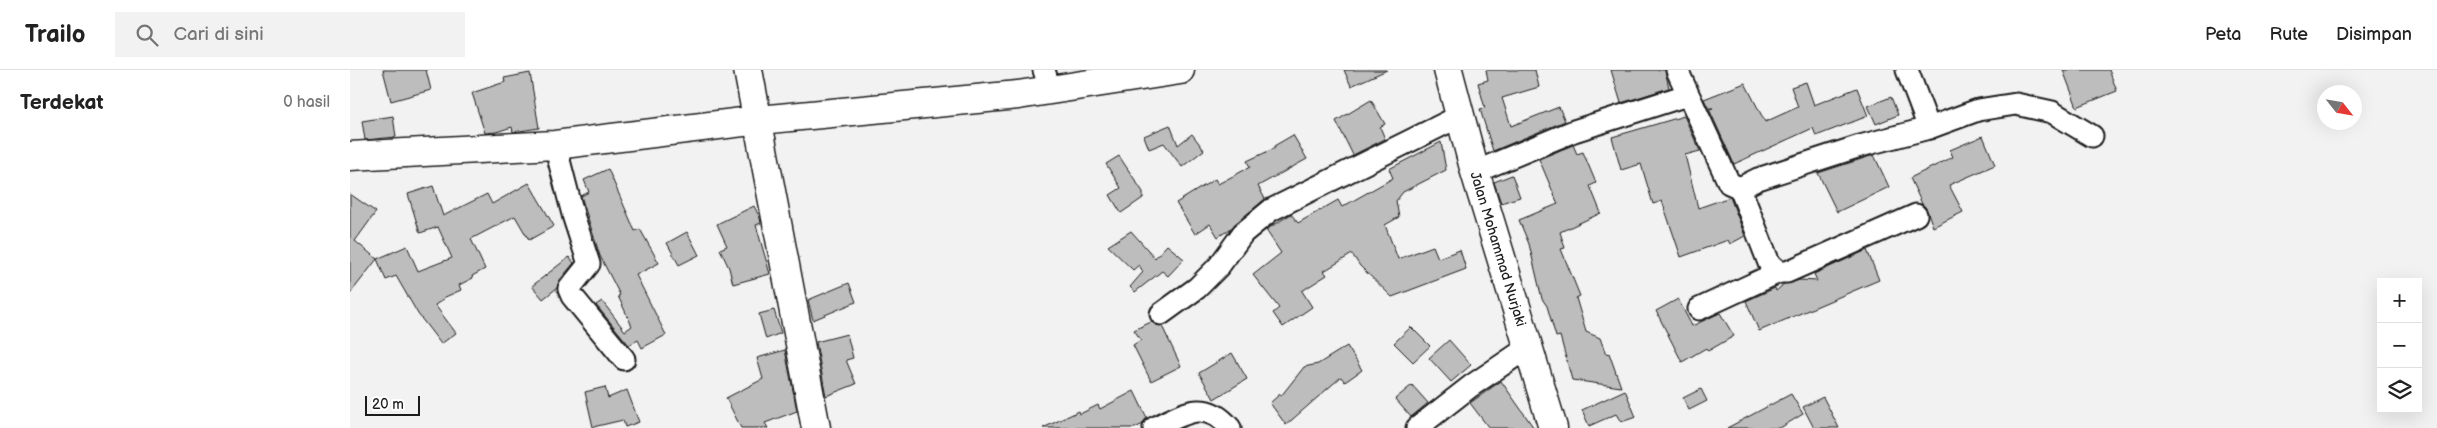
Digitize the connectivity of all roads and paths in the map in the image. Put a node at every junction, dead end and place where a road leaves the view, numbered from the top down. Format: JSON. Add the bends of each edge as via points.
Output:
{"nodes":[{"id":1,"x":748,"y":70,"type":"edge"},
{"id":2,"x":1180,"y":70,"type":"edge"},
{"id":3,"x":1448,"y":70,"type":"edge"},
{"id":4,"x":1678,"y":70,"type":"edge"},
{"id":5,"x":1907,"y":70,"type":"edge"},
{"id":6,"x":1047,"y":80,"type":"edge"},
{"id":7,"x":1687,"y":95,"type":"junction"},
{"id":8,"x":1462,"y":115,"type":"junction"},
{"id":9,"x":759,"y":120,"type":"junction"},
{"id":10,"x":1929,"y":128,"type":"junction"},
{"id":11,"x":2092,"y":136,"type":"dead end"},
{"id":12,"x":554,"y":145,"type":"junction"},
{"id":13,"x":350,"y":156,"type":"edge"},
{"id":14,"x":1475,"y":172,"type":"junction"},
{"id":15,"x":1740,"y":188,"type":"junction"},
{"id":16,"x":1916,"y":215,"type":"dead end"},
{"id":17,"x":1779,"y":272,"type":"junction"},
{"id":18,"x":1699,"y":309,"type":"dead end"},
{"id":19,"x":1161,"y":314,"type":"dead end"},
{"id":20,"x":1530,"y":346,"type":"junction"},
{"id":21,"x":624,"y":359,"type":"dead end"},
{"id":22,"x":816,"y":428,"type":"edge"},
{"id":23,"x":1154,"y":428,"type":"edge"},
{"id":24,"x":1230,"y":428,"type":"edge"},
{"id":25,"x":1417,"y":428,"type":"edge"},
{"id":26,"x":1553,"y":428,"type":"edge"}],
"edges":[{"from":1,"to":9,"type":"street"},
{"from":2,"to":6,"type":"street"},
{"from":3,"to":8,"type":"street","name":"Jalan Mohammad Nurjaki"},
{"from":4,"to":7,"type":"street"},
{"from":5,"to":10,"type":"street"},
{"from":6,"to":9,"type":"street"},
{"from":7,"to":14,"type":"street","via":[[1574,131]]},
{"from":7,"to":15,"type":"street","via":[[1729,183]]},
{"from":8,"to":14,"type":"street","name":"Jalan Mohammad Nurjaki"},
{"from":8,"to":19,"type":"street","via":[[1271,210],[1243,233],[1219,266],[1197,288]]},
{"from":9,"to":12,"type":"street"},
{"from":9,"to":22,"type":"street"},
{"from":10,"to":11,"type":"street","via":[[1978,110],[2016,104],[2052,112]]},
{"from":10,"to":15,"type":"street","via":[[1860,146],[1758,179]]},
{"from":12,"to":13,"type":"street"},
{"from":12,"to":21,"type":"street","via":[[589,264],[569,289]]},
{"from":14,"to":20,"type":"street","name":"Jalan Mohammad Nurjaki"},
{"from":15,"to":17,"type":"street","via":[[1769,264]]},
{"from":16,"to":17,"type":"street","via":[[1786,272]]},
{"from":17,"to":18,"type":"street"},
{"from":20,"to":25,"type":"street"},
{"from":20,"to":26,"type":"street","name":"Jalan Mohammad Nurjaki"},
{"from":23,"to":24,"type":"street","via":[[1189,411],[1207,411]]}]}
